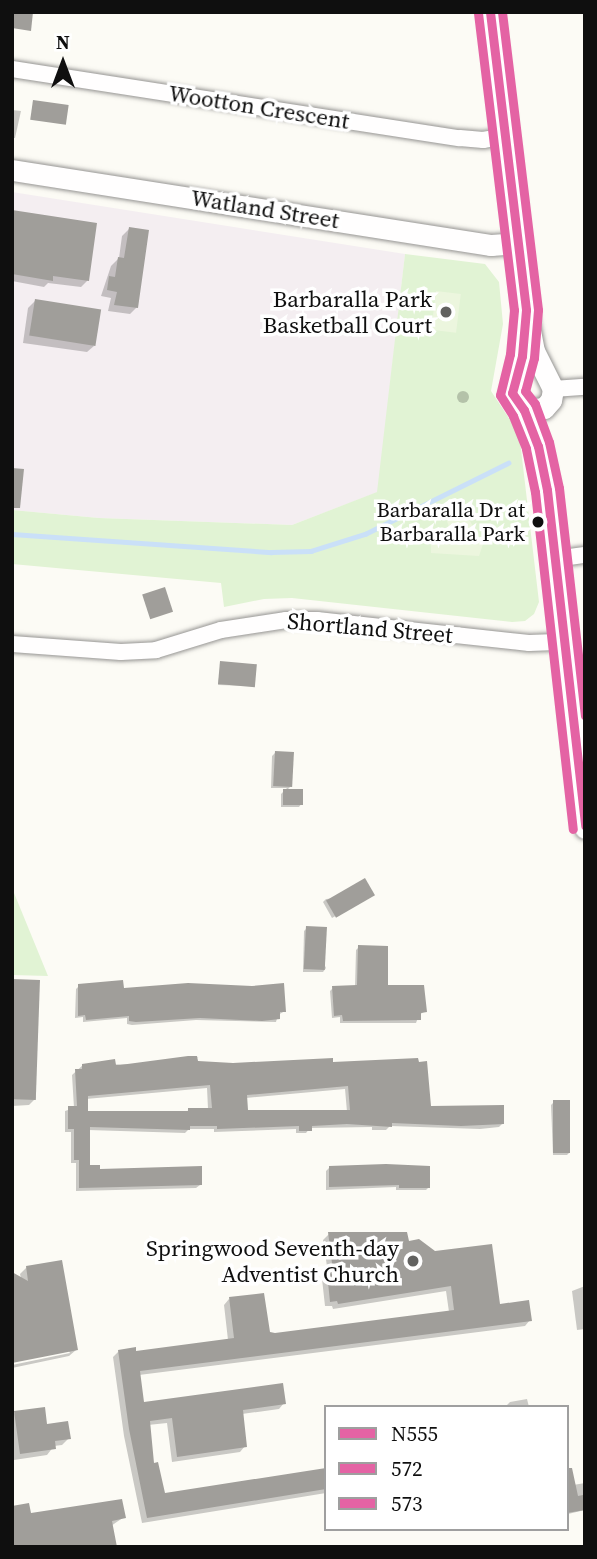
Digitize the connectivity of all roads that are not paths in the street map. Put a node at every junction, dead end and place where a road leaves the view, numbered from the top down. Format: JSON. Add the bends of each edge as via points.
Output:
{"nodes":[{"id":1,"x":489,"y":12,"type":"edge"},
{"id":2,"x":12,"y":69,"type":"edge"},
{"id":3,"x":506,"y":136,"type":"junction"},
{"id":4,"x":12,"y":170,"type":"edge"},
{"id":5,"x":519,"y":243,"type":"junction"},
{"id":6,"x":526,"y":310,"type":"junction"},
{"id":7,"x":516,"y":380,"type":"junction"},
{"id":8,"x":549,"y":382,"type":"junction"},
{"id":9,"x":585,"y":387,"type":"edge"},
{"id":10,"x":534,"y":409,"type":"junction"},
{"id":11,"x":585,"y":555,"type":"edge"},
{"id":12,"x":555,"y":559,"type":"junction"},
{"id":13,"x":563,"y":642,"type":"junction"},
{"id":14,"x":12,"y":643,"type":"edge"},
{"id":15,"x":585,"y":828,"type":"edge"}],
"edges":[{"from":1,"to":3,"type":"street"},
{"from":2,"to":3,"type":"street","name":"Wootton Crescent","via":[[460,138]]},
{"from":3,"to":5,"type":"street"},
{"from":4,"to":5,"type":"street","name":"Watland Street","via":[[491,245]]},
{"from":5,"to":6,"type":"street"},
{"from":6,"to":7,"type":"street"},
{"from":6,"to":8,"type":"street","via":[[534,351]]},
{"from":7,"to":8,"type":"street","via":[[526,372]]},
{"from":7,"to":10,"type":"street","via":[[512,393]]},
{"from":8,"to":9,"type":"street"},
{"from":8,"to":10,"type":"street","via":[[551,400]]},
{"from":10,"to":12,"type":"street"},
{"from":11,"to":12,"type":"street"},
{"from":12,"to":13,"type":"street"},
{"from":13,"to":14,"type":"street","name":"Shortland Street","via":[[529,643],[286,620],[231,628],[156,650],[121,652]]},
{"from":13,"to":15,"type":"street"}]}
